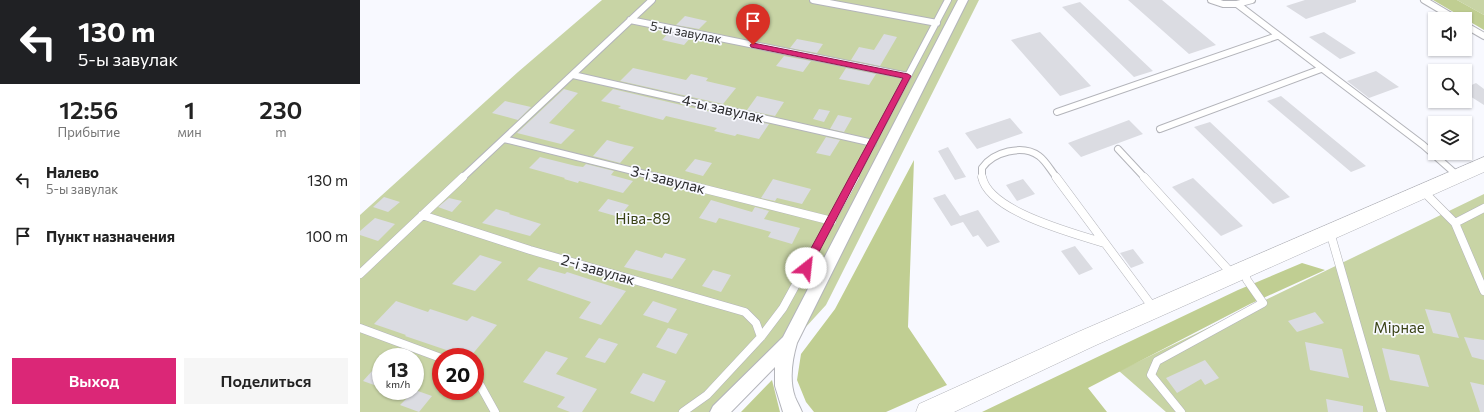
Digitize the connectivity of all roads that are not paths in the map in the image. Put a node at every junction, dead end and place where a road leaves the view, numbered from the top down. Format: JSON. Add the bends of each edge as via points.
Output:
{"nodes":[{"id":1,"x":652,"y":0,"type":"edge"},
{"id":2,"x":813,"y":0,"type":"edge"},
{"id":3,"x":948,"y":0,"type":"edge"},
{"id":4,"x":963,"y":0,"type":"edge"},
{"id":5,"x":1211,"y":0,"type":"edge"},
{"id":6,"x":1252,"y":0,"type":"edge"},
{"id":7,"x":1424,"y":0,"type":"edge"},
{"id":8,"x":1237,"y":4,"type":"junction"},
{"id":9,"x":1444,"y":12,"type":"edge"},
{"id":10,"x":630,"y":20,"type":"junction"},
{"id":11,"x":937,"y":23,"type":"junction"},
{"id":12,"x":1472,"y":29,"type":"edge"},
{"id":13,"x":1277,"y":36,"type":"junction"},
{"id":14,"x":1484,"y":36,"type":"edge"},
{"id":15,"x":1321,"y":70,"type":"junction"},
{"id":16,"x":573,"y":75,"type":"junction"},
{"id":17,"x":908,"y":76,"type":"junction"},
{"id":18,"x":1056,"y":112,"type":"dead end"},
{"id":19,"x":1160,"y":129,"type":"dead end"},
{"id":20,"x":504,"y":139,"type":"junction"},
{"id":21,"x":873,"y":142,"type":"junction"},
{"id":22,"x":1118,"y":149,"type":"dead end"},
{"id":23,"x":1484,"y":164,"type":"edge"},
{"id":24,"x":1458,"y":176,"type":"junction"},
{"id":25,"x":1422,"y":191,"type":"junction"},
{"id":26,"x":1484,"y":208,"type":"edge"},
{"id":27,"x":422,"y":215,"type":"junction"},
{"id":28,"x":832,"y":221,"type":"junction"},
{"id":29,"x":1455,"y":222,"type":"junction"},
{"id":30,"x":1330,"y":231,"type":"junction"},
{"id":31,"x":1104,"y":243,"type":"junction"},
{"id":32,"x":1238,"y":272,"type":"junction"},
{"id":33,"x":360,"y":274,"type":"edge"},
{"id":34,"x":1484,"y":291,"type":"edge"},
{"id":35,"x":1154,"y":309,"type":"junction"},
{"id":36,"x":360,"y":328,"type":"edge"},
{"id":37,"x":761,"y":337,"type":"junction"},
{"id":38,"x":789,"y":342,"type":"junction"},
{"id":39,"x":432,"y":355,"type":"edge"},
{"id":40,"x":484,"y":392,"type":"edge"},
{"id":41,"x":495,"y":412,"type":"edge"},
{"id":42,"x":683,"y":412,"type":"edge"},
{"id":43,"x":719,"y":412,"type":"edge"},
{"id":44,"x":793,"y":412,"type":"edge"},
{"id":45,"x":928,"y":412,"type":"edge"},
{"id":46,"x":1180,"y":412,"type":"edge"},
{"id":47,"x":1382,"y":412,"type":"edge"}],
"edges":[{"from":1,"to":10,"type":"lane"},
{"from":2,"to":11,"type":"lane"},
{"from":3,"to":11,"type":"lane"},
{"from":4,"to":38,"type":"street"},
{"from":5,"to":8,"type":"lane","via":[[1223,4]]},
{"from":6,"to":8,"type":"lane"},
{"from":7,"to":9,"type":"lane"},
{"from":8,"to":13,"type":"lane"},
{"from":10,"to":16,"type":"lane"},
{"from":10,"to":17,"type":"lane","name":"5-ы завулак"},
{"from":11,"to":17,"type":"lane"},
{"from":12,"to":14,"type":"lane"},
{"from":13,"to":15,"type":"lane"},
{"from":13,"to":18,"type":"lane"},
{"from":15,"to":19,"type":"lane"},
{"from":15,"to":24,"type":"lane","via":[[1423,145]]},
{"from":16,"to":20,"type":"lane"},
{"from":16,"to":21,"type":"lane","name":"4-ы завулак"},
{"from":17,"to":21,"type":"lane"},
{"from":20,"to":27,"type":"lane"},
{"from":20,"to":28,"type":"lane","name":"3-і завулак"},
{"from":21,"to":28,"type":"lane"},
{"from":22,"to":32,"type":"lane"},
{"from":23,"to":24,"type":"street"},
{"from":24,"to":25,"type":"street"},
{"from":25,"to":29,"type":"lane"},
{"from":25,"to":30,"type":"street"},
{"from":26,"to":29,"type":"lane"},
{"from":27,"to":33,"type":"lane"},
{"from":27,"to":37,"type":"lane","name":"2-і завулак","via":[[530,250],[745,312],[760,326]]},
{"from":28,"to":37,"type":"lane","via":[[789,297]]},
{"from":29,"to":34,"type":"lane"},
{"from":30,"to":32,"type":"street"},
{"from":30,"to":47,"type":"lane"},
{"from":31,"to":31,"type":"lane","via":[[1045,161],[1036,153],[1015,150],[995,156],[984,165],[981,172],[984,182],[1003,203],[1032,217]]},
{"from":31,"to":35,"type":"lane"},
{"from":32,"to":35,"type":"street"},
{"from":32,"to":46,"type":"lane","via":[[1248,280],[1263,302],[1157,361],[1151,375]]},
{"from":35,"to":45,"type":"street"},
{"from":36,"to":39,"type":"lane"},
{"from":37,"to":42,"type":"lane","via":[[708,395]]},
{"from":38,"to":43,"type":"street"},
{"from":38,"to":44,"type":"street","via":[[783,373],[784,390]]},
{"from":40,"to":41,"type":"lane"}]}
